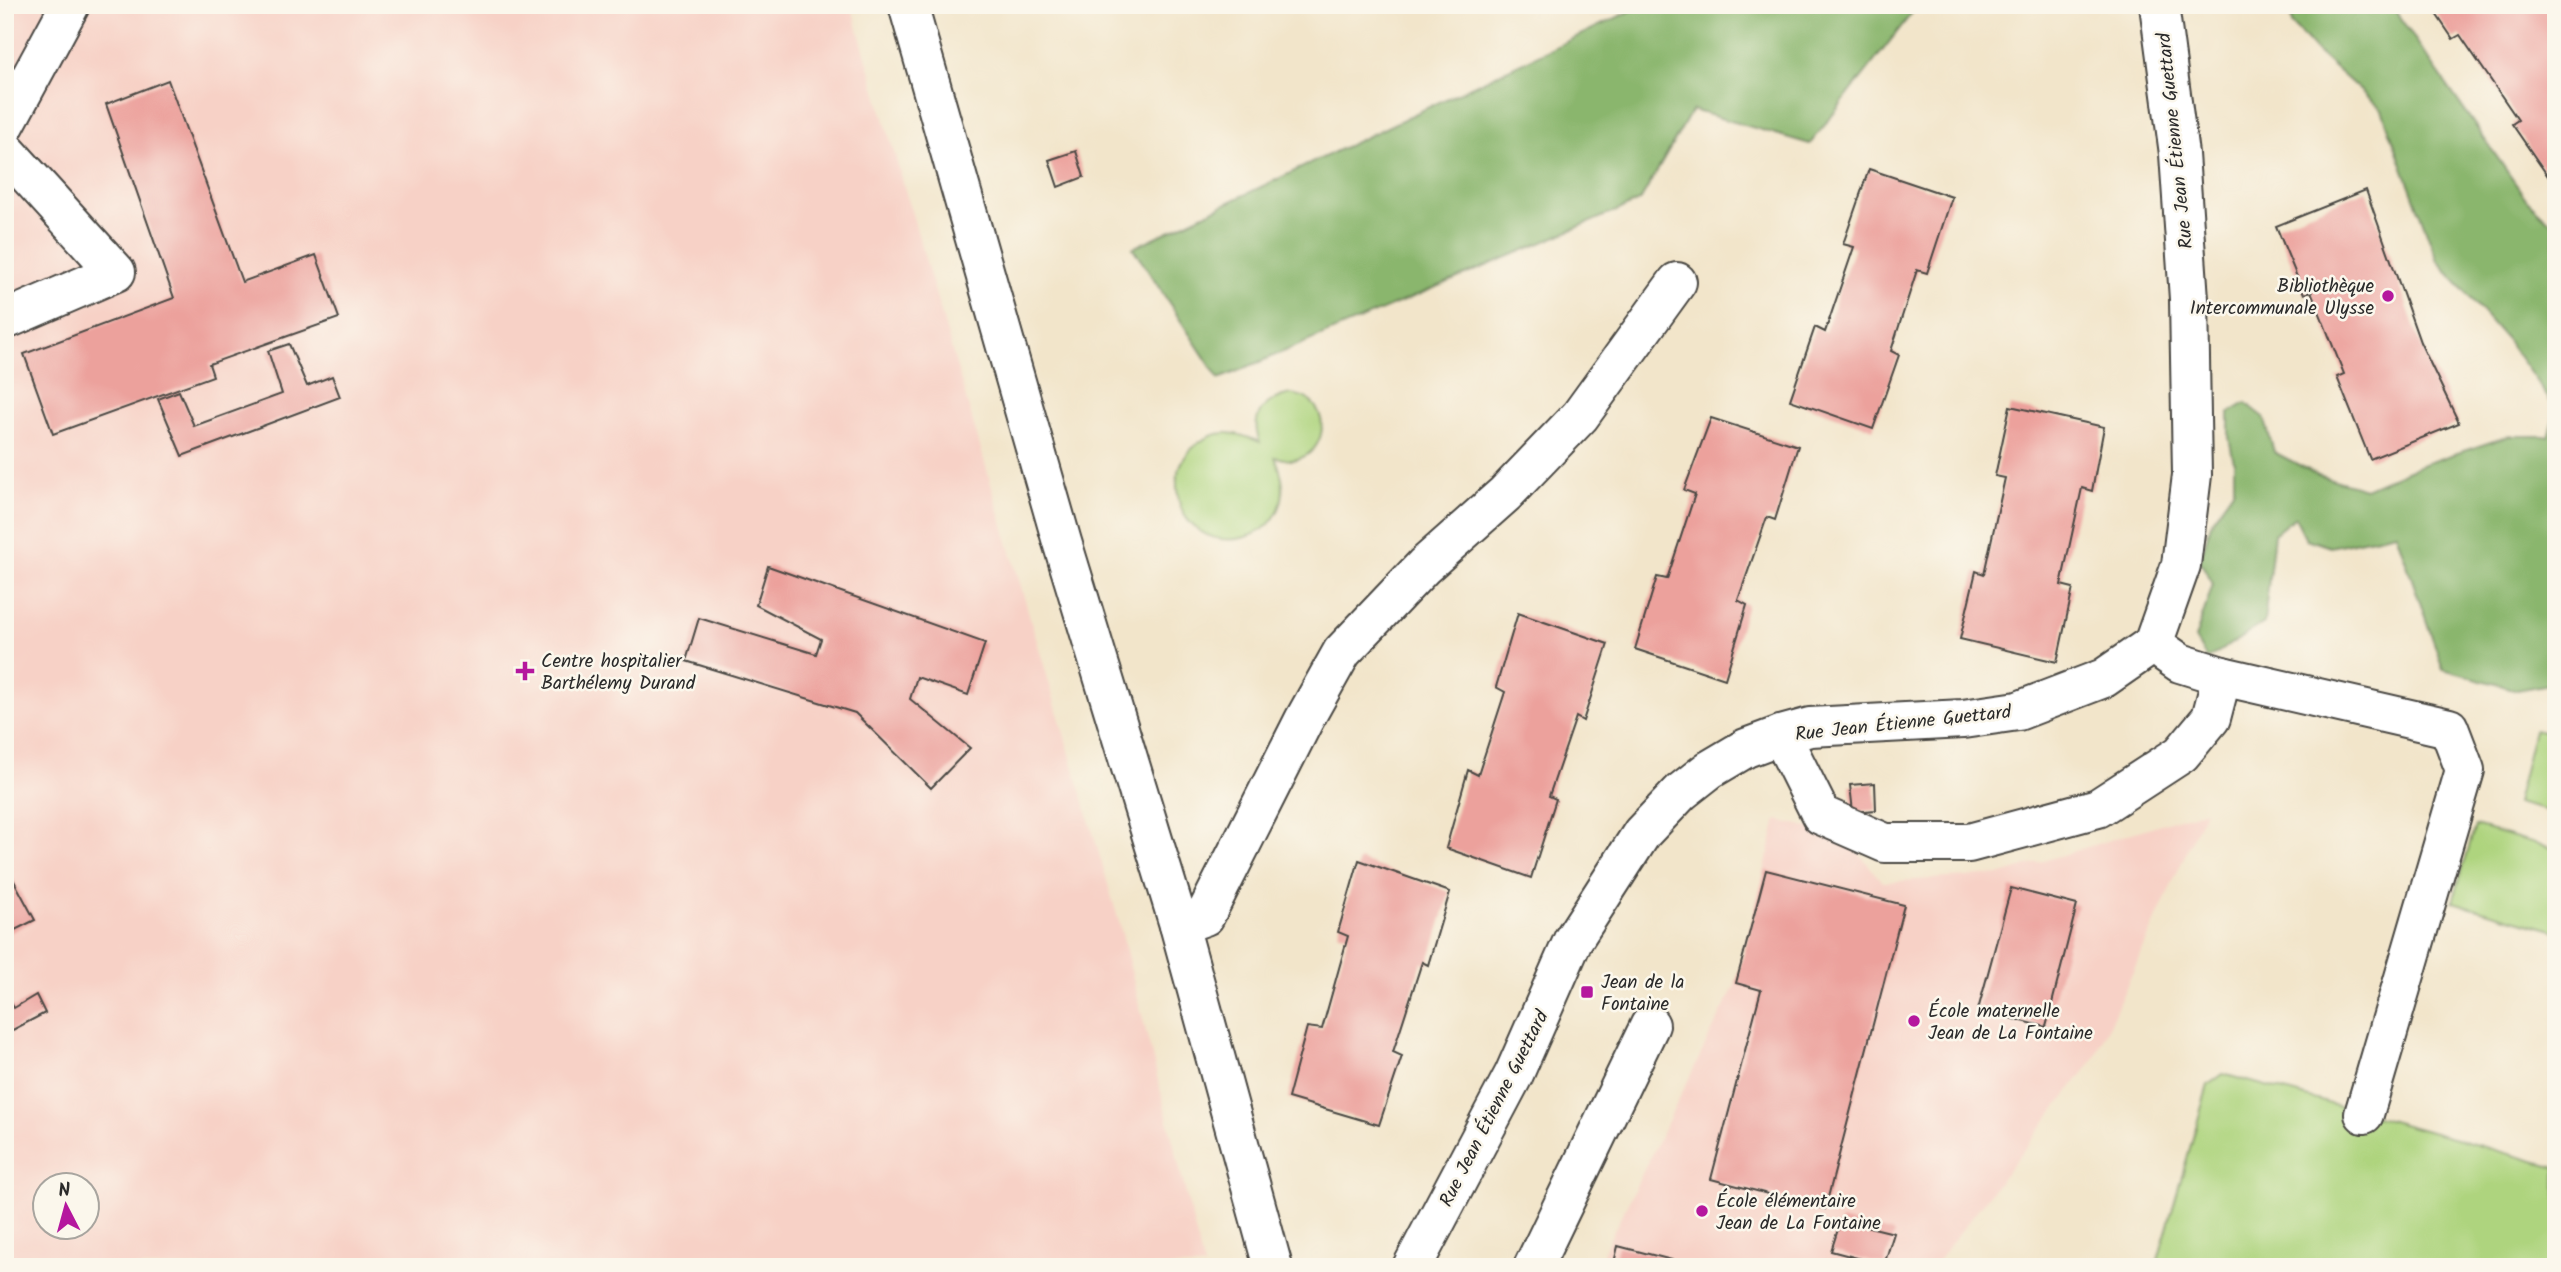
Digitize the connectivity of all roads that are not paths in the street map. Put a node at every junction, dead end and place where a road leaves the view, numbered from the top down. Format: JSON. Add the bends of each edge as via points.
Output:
{"nodes":[{"id":1,"x":70,"y":5,"type":"edge"},
{"id":2,"x":908,"y":5,"type":"edge"},
{"id":3,"x":2159,"y":5,"type":"edge"},
{"id":4,"x":5,"y":125,"type":"edge"},
{"id":5,"x":5,"y":150,"type":"edge"},
{"id":6,"x":1677,"y":282,"type":"dead end"},
{"id":7,"x":5,"y":320,"type":"edge"},
{"id":8,"x":2153,"y":645,"type":"junction"},
{"id":9,"x":2222,"y":676,"type":"junction"},
{"id":10,"x":1782,"y":734,"type":"junction"},
{"id":11,"x":1178,"y":925,"type":"junction"},
{"id":12,"x":1650,"y":1025,"type":"dead end"},
{"id":13,"x":2364,"y":1114,"type":"dead end"},
{"id":14,"x":1273,"y":1267,"type":"edge"},
{"id":15,"x":1412,"y":1267,"type":"edge"},
{"id":16,"x":1533,"y":1267,"type":"edge"}],
"edges":[{"from":1,"to":4,"type":"street"},
{"from":2,"to":11,"type":"street"},
{"from":3,"to":8,"type":"street","name":"Rue Jean Étienne Guettard","via":[[2182,193],[2192,475],[2181,565]]},
{"from":5,"to":7,"type":"street","via":[[116,272]]},
{"from":6,"to":11,"type":"street","via":[[1580,416],[1505,494],[1424,566],[1342,653],[1205,916]]},
{"from":8,"to":9,"type":"street","via":[[2180,663]]},
{"from":8,"to":10,"type":"street","name":"Rue Jean Étienne Guettard","via":[[2104,678],[2018,711],[1963,719],[1810,727]]},
{"from":9,"to":10,"type":"street","via":[[2211,718],[2171,761],[2098,808],[1969,843],[1885,843],[1822,815]]},
{"from":9,"to":13,"type":"street","via":[[2449,728],[2465,770]]},
{"from":10,"to":15,"type":"street","name":"Rue Jean Étienne Guettard","via":[[1709,770],[1642,833],[1573,940],[1514,1074]]},
{"from":11,"to":14,"type":"street"},
{"from":12,"to":16,"type":"street"}]}
